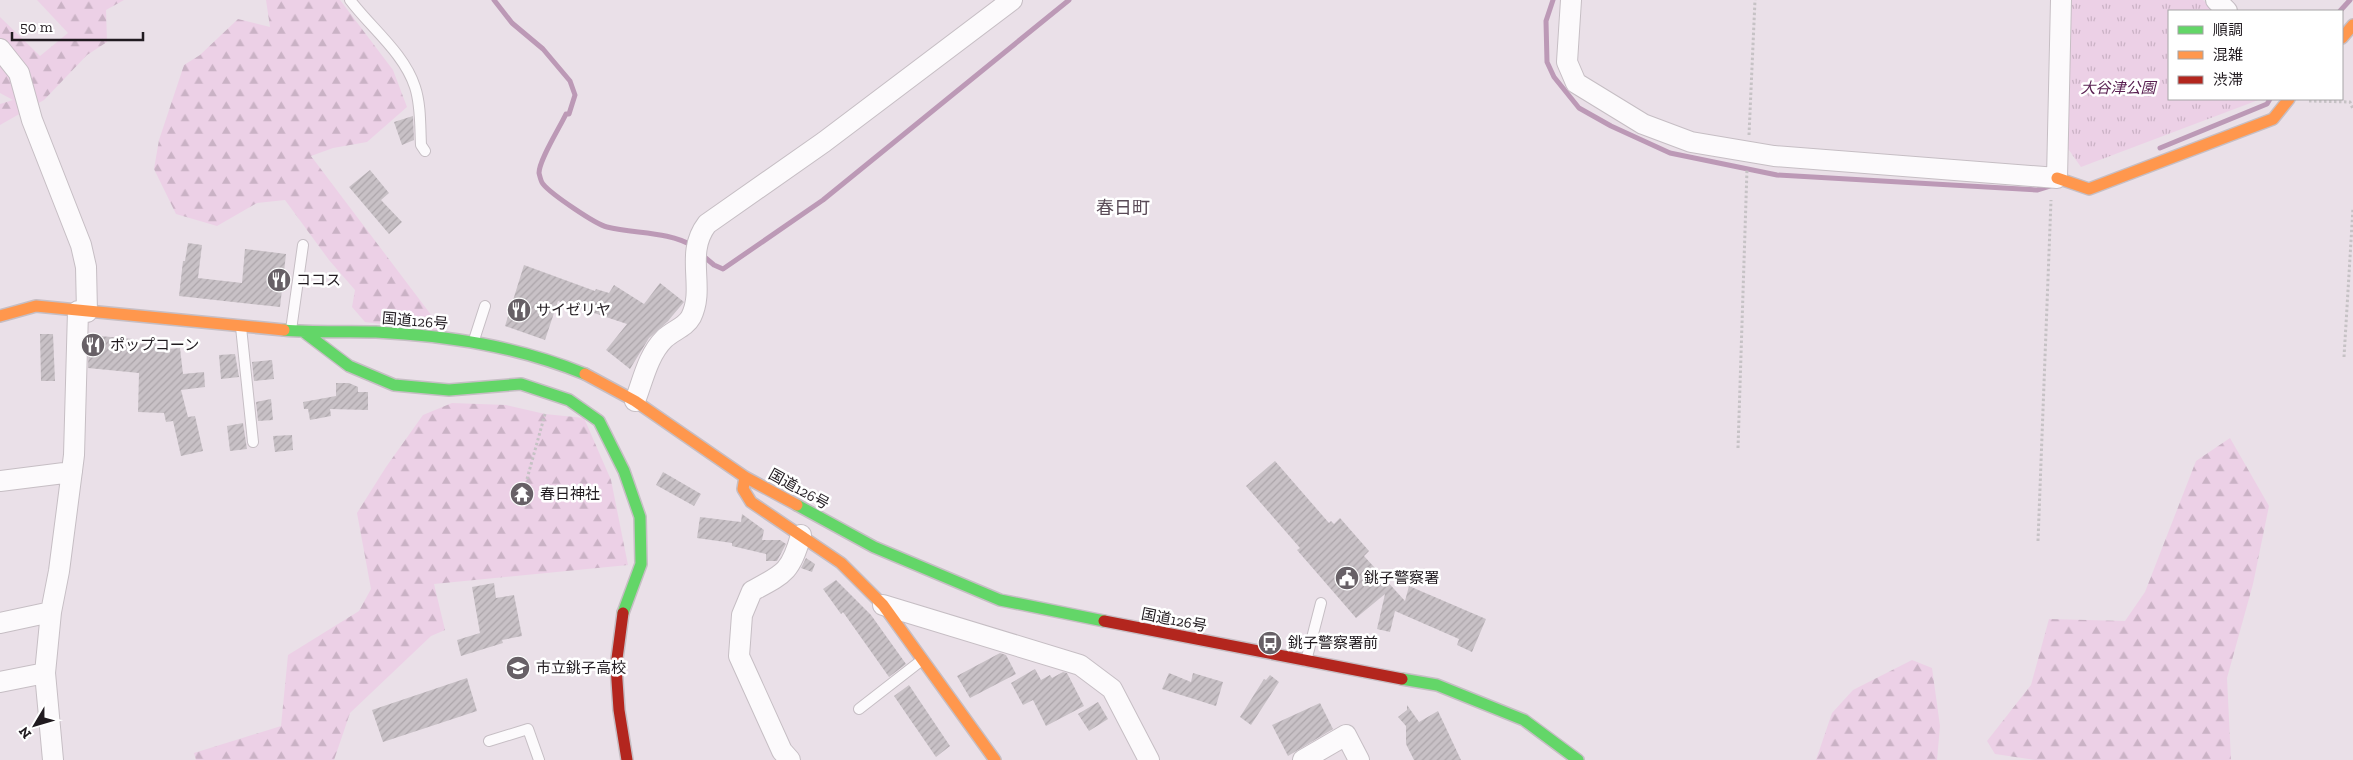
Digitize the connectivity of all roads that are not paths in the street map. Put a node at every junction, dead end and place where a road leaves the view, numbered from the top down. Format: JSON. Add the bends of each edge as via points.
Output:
{"nodes":[{"id":1,"x":350,"y":0,"type":"edge"},
{"id":2,"x":1012,"y":0,"type":"edge"},
{"id":3,"x":1571,"y":0,"type":"edge"},
{"id":4,"x":2061,"y":0,"type":"edge"},
{"id":5,"x":2216,"y":0,"type":"edge"},
{"id":6,"x":2226,"y":10,"type":"edge"},
{"id":7,"x":2353,"y":25,"type":"edge"},
{"id":8,"x":2343,"y":37,"type":"edge"},
{"id":9,"x":0,"y":49,"type":"edge"},
{"id":10,"x":2288,"y":100,"type":"edge"},
{"id":11,"x":425,"y":151,"type":"dead end"},
{"id":12,"x":2057,"y":178,"type":"junction"},
{"id":13,"x":303,"y":245,"type":"dead end"},
{"id":14,"x":9,"y":303,"type":"dead end"},
{"id":15,"x":36,"y":306,"type":"junction"},
{"id":16,"x":485,"y":306,"type":"dead end"},
{"id":17,"x":82,"y":311,"type":"junction"},
{"id":18,"x":0,"y":316,"type":"edge"},
{"id":19,"x":241,"y":326,"type":"junction"},
{"id":20,"x":291,"y":331,"type":"junction"},
{"id":21,"x":304,"y":332,"type":"junction"},
{"id":22,"x":474,"y":341,"type":"junction"},
{"id":23,"x":634,"y":401,"type":"junction"},
{"id":24,"x":252,"y":442,"type":"dead end"},
{"id":25,"x":72,"y":472,"type":"junction"},
{"id":26,"x":745,"y":476,"type":"junction"},
{"id":27,"x":0,"y":481,"type":"edge"},
{"id":28,"x":801,"y":535,"type":"junction"},
{"id":29,"x":1321,"y":603,"type":"dead end"},
{"id":30,"x":883,"y":605,"type":"junction"},
{"id":31,"x":51,"y":612,"type":"junction"},
{"id":32,"x":0,"y":623,"type":"edge"},
{"id":33,"x":922,"y":659,"type":"junction"},
{"id":34,"x":1306,"y":662,"type":"junction"},
{"id":35,"x":45,"y":673,"type":"junction"},
{"id":36,"x":0,"y":682,"type":"edge"},
{"id":37,"x":859,"y":709,"type":"dead end"},
{"id":38,"x":489,"y":741,"type":"dead end"},
{"id":39,"x":53,"y":760,"type":"edge"},
{"id":40,"x":539,"y":760,"type":"edge"},
{"id":41,"x":627,"y":760,"type":"edge"},
{"id":42,"x":790,"y":760,"type":"edge"},
{"id":43,"x":995,"y":760,"type":"edge"},
{"id":44,"x":1149,"y":760,"type":"edge"},
{"id":45,"x":1303,"y":760,"type":"edge"},
{"id":46,"x":1359,"y":760,"type":"edge"},
{"id":47,"x":1578,"y":760,"type":"edge"}],
"edges":[{"from":1,"to":11,"type":"lane","via":[[404,63],[415,86],[421,144]]},
{"from":2,"to":23,"type":"street","via":[[824,142],[707,224],[700,234],[695,254],[696,298],[691,316],[684,326],[664,339],[649,362]]},
{"from":3,"to":12,"type":"street","via":[[1567,62],[1576,83],[1643,124],[1691,142],[1774,156]]},
{"from":4,"to":12,"type":"street"},
{"from":5,"to":6,"type":"street"},
{"from":7,"to":8,"type":"main road"},
{"from":9,"to":17,"type":"street","via":[[20,73],[32,120],[81,245],[86,267]]},
{"from":10,"to":12,"type":"main road","via":[[2273,119],[2089,189]]},
{"from":13,"to":20,"type":"lane"},
{"from":14,"to":15,"type":"main road"},
{"from":15,"to":17,"type":"main road","name":"国道126号"},
{"from":15,"to":18,"type":"main road","name":"国道126号"},
{"from":16,"to":22,"type":"lane"},
{"from":17,"to":19,"type":"main road","name":"国道126号"},
{"from":17,"to":25,"type":"street"},
{"from":19,"to":20,"type":"main road","name":"国道126号"},
{"from":19,"to":24,"type":"lane"},
{"from":20,"to":21,"type":"main road","name":"国道126号"},
{"from":21,"to":22,"type":"main road","name":"国道126号","via":[[376,332]]},
{"from":21,"to":41,"type":"main road","via":[[349,366],[394,384],[449,390],[521,384],[569,400],[599,421],[624,471],[640,518],[641,564],[623,611],[616,666]]},
{"from":22,"to":23,"type":"main road","name":"国道126号","via":[[560,364]]},
{"from":23,"to":26,"type":"main road","name":"国道126号"},
{"from":25,"to":27,"type":"street"},
{"from":25,"to":31,"type":"street","via":[[60,571]]},
{"from":26,"to":28,"type":"main road","via":[[743,489],[750,502]]},
{"from":26,"to":34,"type":"main road","name":"国道126号","via":[[874,547],[1000,600]]},
{"from":28,"to":30,"type":"main road","via":[[841,563]]},
{"from":28,"to":42,"type":"street","via":[[796,553],[783,575],[752,591],[742,615],[739,656],[782,751]]},
{"from":29,"to":34,"type":"lane"},
{"from":30,"to":33,"type":"main road"},
{"from":30,"to":44,"type":"street","via":[[1080,666],[1112,689]]},
{"from":31,"to":32,"type":"street"},
{"from":31,"to":35,"type":"street"},
{"from":33,"to":37,"type":"lane"},
{"from":33,"to":43,"type":"main road"},
{"from":34,"to":47,"type":"main road","name":"国道126号","via":[[1438,684],[1524,720]]},
{"from":35,"to":36,"type":"street"},
{"from":35,"to":39,"type":"street"},
{"from":38,"to":40,"type":"lane","via":[[528,729]]},
{"from":45,"to":46,"type":"street","via":[[1346,735]]}]}
